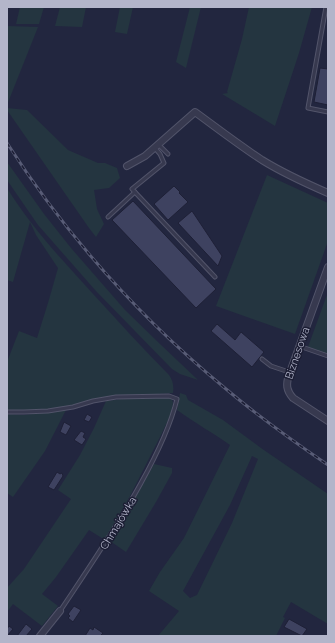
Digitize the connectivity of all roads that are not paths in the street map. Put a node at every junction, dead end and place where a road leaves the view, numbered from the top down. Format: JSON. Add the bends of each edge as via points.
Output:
{"nodes":[{"id":1,"x":326,"y":7,"type":"edge"},
{"id":2,"x":328,"y":112,"type":"edge"},
{"id":3,"x":156,"y":145,"type":"junction"},
{"id":4,"x":168,"y":154,"type":"dead end"},
{"id":5,"x":127,"y":166,"type":"dead end"},
{"id":6,"x":135,"y":192,"type":"junction"},
{"id":7,"x":328,"y":193,"type":"edge"},
{"id":8,"x":108,"y":217,"type":"dead end"},
{"id":9,"x":328,"y":267,"type":"edge"},
{"id":10,"x":215,"y":277,"type":"dead end"},
{"id":11,"x":299,"y":346,"type":"junction"},
{"id":12,"x":328,"y":356,"type":"edge"},
{"id":13,"x":262,"y":359,"type":"dead end"},
{"id":14,"x":290,"y":372,"type":"junction"},
{"id":15,"x":7,"y":412,"type":"edge"},
{"id":16,"x":328,"y":421,"type":"edge"},
{"id":17,"x":60,"y":611,"type":"joint"},
{"id":18,"x":40,"y":636,"type":"edge"}],
"edges":[{"from":1,"to":2,"type":"lane","via":[[308,108]]},
{"from":3,"to":4,"type":"lane"},
{"from":3,"to":5,"type":"street"},
{"from":3,"to":6,"type":"lane","via":[[164,163],[132,189]]},
{"from":3,"to":7,"type":"street","via":[[195,112],[263,160]]},
{"from":6,"to":8,"type":"lane"},
{"from":6,"to":10,"type":"lane"},
{"from":9,"to":11,"type":"street","name":"Biznesowa"},
{"from":11,"to":12,"type":"lane"},
{"from":11,"to":14,"type":"street","name":"Biznesowa"},
{"from":13,"to":14,"type":"lane","via":[[271,366]]},
{"from":14,"to":16,"type":"street","name":"Biznesowa","via":[[286,386],[289,393]]},
{"from":15,"to":17,"type":"lane","name":"Chmajówka","via":[[48,411],[116,397],[169,396],[177,399],[174,414],[134,497]]},
{"from":17,"to":18,"type":"street","name":"Chmajówka"}]}
